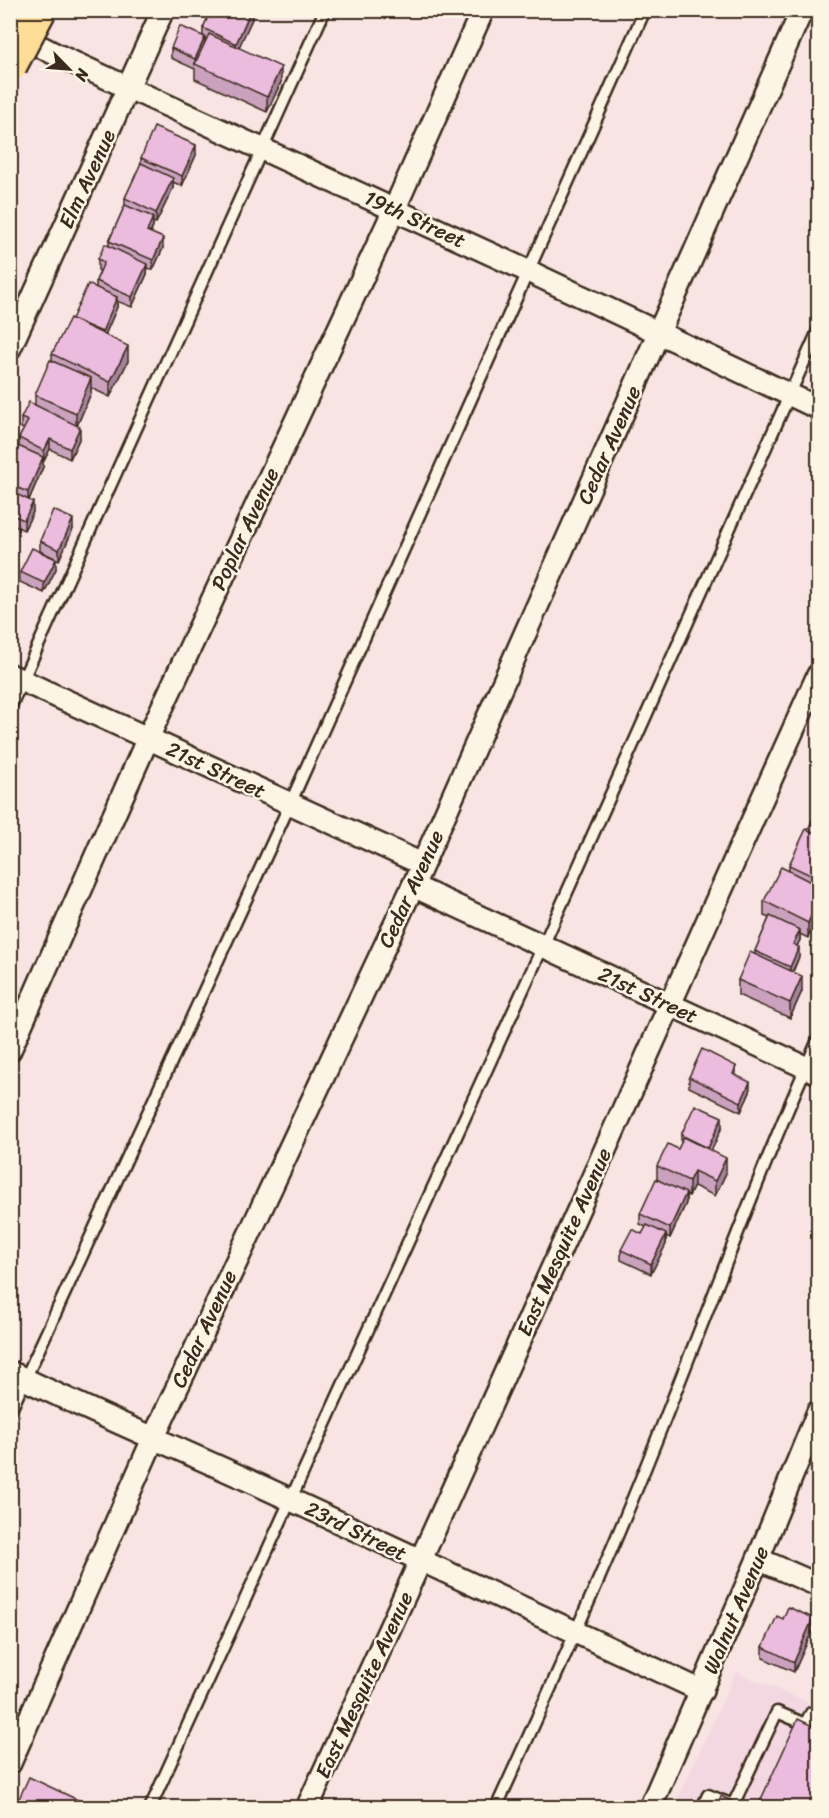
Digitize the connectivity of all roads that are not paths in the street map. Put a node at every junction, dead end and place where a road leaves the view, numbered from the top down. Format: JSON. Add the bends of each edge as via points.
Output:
{"nodes":[{"id":1,"x":39,"y":10,"type":"edge"},
{"id":2,"x":163,"y":10,"type":"edge"},
{"id":3,"x":325,"y":10,"type":"edge"},
{"id":4,"x":483,"y":10,"type":"edge"},
{"id":5,"x":645,"y":10,"type":"edge"},
{"id":6,"x":802,"y":10,"type":"edge"},
{"id":7,"x":10,"y":32,"type":"edge"},
{"id":8,"x":10,"y":65,"type":"edge"},
{"id":9,"x":129,"y":88,"type":"junction"},
{"id":10,"x":263,"y":149,"type":"junction"},
{"id":11,"x":394,"y":210,"type":"junction"},
{"id":12,"x":530,"y":272,"type":"junction"},
{"id":13,"x":819,"y":331,"type":"edge"},
{"id":14,"x":659,"y":334,"type":"junction"},
{"id":15,"x":10,"y":348,"type":"edge"},
{"id":16,"x":791,"y":394,"type":"junction"},
{"id":17,"x":819,"y":408,"type":"edge"},
{"id":18,"x":819,"y":675,"type":"edge"},
{"id":19,"x":17,"y":678,"type":"edge"},
{"id":20,"x":10,"y":708,"type":"edge"},
{"id":21,"x":148,"y":738,"type":"junction"},
{"id":22,"x":290,"y":804,"type":"junction"},
{"id":23,"x":422,"y":864,"type":"junction"},
{"id":24,"x":413,"y":886,"type":"junction"},
{"id":25,"x":543,"y":946,"type":"junction"},
{"id":26,"x":669,"y":1005,"type":"junction"},
{"id":27,"x":819,"y":1040,"type":"edge"},
{"id":28,"x":10,"y":1050,"type":"edge"},
{"id":29,"x":812,"y":1070,"type":"edge"},
{"id":30,"x":18,"y":1376,"type":"edge"},
{"id":31,"x":10,"y":1412,"type":"edge"},
{"id":32,"x":819,"y":1412,"type":"edge"},
{"id":33,"x":153,"y":1439,"type":"junction"},
{"id":34,"x":290,"y":1499,"type":"junction"},
{"id":35,"x":758,"y":1559,"type":"junction"},
{"id":36,"x":422,"y":1562,"type":"junction"},
{"id":37,"x":819,"y":1585,"type":"edge"},
{"id":38,"x":575,"y":1633,"type":"junction"},
{"id":39,"x":702,"y":1691,"type":"junction"},
{"id":40,"x":819,"y":1716,"type":"edge"},
{"id":41,"x":10,"y":1763,"type":"edge"},
{"id":42,"x":150,"y":1808,"type":"edge"},
{"id":43,"x":307,"y":1808,"type":"edge"},
{"id":44,"x":496,"y":1808,"type":"edge"},
{"id":45,"x":650,"y":1808,"type":"edge"},
{"id":46,"x":702,"y":1808,"type":"edge"}],
"edges":[{"from":1,"to":8,"type":"highway","bridge":true},
{"from":2,"to":9,"type":"street","name":"Elm Avenue"},
{"from":3,"to":10,"type":"lane"},
{"from":4,"to":11,"type":"street","name":"Poplar Avenue"},
{"from":5,"to":12,"type":"lane"},
{"from":6,"to":14,"type":"street","name":"Cedar Avenue"},
{"from":7,"to":9,"type":"street","name":"19th Street"},
{"from":9,"to":10,"type":"street","name":"19th Street"},
{"from":9,"to":15,"type":"street","name":"Elm Avenue"},
{"from":10,"to":11,"type":"street","name":"19th Street"},
{"from":10,"to":19,"type":"lane"},
{"from":11,"to":12,"type":"street","name":"19th Street"},
{"from":11,"to":21,"type":"street","name":"Poplar Avenue"},
{"from":12,"to":14,"type":"street","name":"19th Street"},
{"from":12,"to":22,"type":"lane"},
{"from":13,"to":16,"type":"lane"},
{"from":14,"to":16,"type":"street","name":"19th Street"},
{"from":14,"to":23,"type":"street","name":"Cedar Avenue"},
{"from":16,"to":17,"type":"street","name":"19th Street"},
{"from":16,"to":25,"type":"lane"},
{"from":18,"to":26,"type":"street","name":"East Mesquite Avenue"},
{"from":19,"to":20,"type":"lane"},
{"from":19,"to":21,"type":"street","name":"21st Street"},
{"from":21,"to":22,"type":"street","name":"21st Street"},
{"from":21,"to":28,"type":"street","name":"Poplar Avenue"},
{"from":22,"to":23,"type":"street","name":"21st Street"},
{"from":22,"to":30,"type":"lane"},
{"from":23,"to":24,"type":"street","name":"Cedar Avenue"},
{"from":24,"to":25,"type":"street","name":"21st Street"},
{"from":24,"to":33,"type":"street","name":"Cedar Avenue"},
{"from":25,"to":26,"type":"street","name":"21st Street"},
{"from":25,"to":34,"type":"lane"},
{"from":26,"to":29,"type":"street","name":"21st Street"},
{"from":26,"to":36,"type":"street","name":"East Mesquite Avenue"},
{"from":27,"to":29,"type":"lane"},
{"from":29,"to":38,"type":"lane"},
{"from":30,"to":31,"type":"lane"},
{"from":30,"to":33,"type":"street","name":"23rd Street"},
{"from":32,"to":35,"type":"street","name":"Walnut Avenue"},
{"from":33,"to":34,"type":"street","name":"23rd Street"},
{"from":33,"to":41,"type":"street","name":"Cedar Avenue"},
{"from":34,"to":36,"type":"street","name":"23rd Street"},
{"from":34,"to":42,"type":"lane"},
{"from":35,"to":37,"type":"street"},
{"from":35,"to":39,"type":"street","name":"Walnut Avenue"},
{"from":36,"to":38,"type":"street","name":"23rd Street"},
{"from":36,"to":43,"type":"street","name":"East Mesquite Avenue"},
{"from":38,"to":39,"type":"street","name":"23rd Street"},
{"from":38,"to":44,"type":"lane"},
{"from":39,"to":45,"type":"street","name":"Walnut Avenue"},
{"from":40,"to":46,"type":"lane","via":[[811,1713],[805,1724],[777,1712],[733,1805],[708,1795]]}]}
